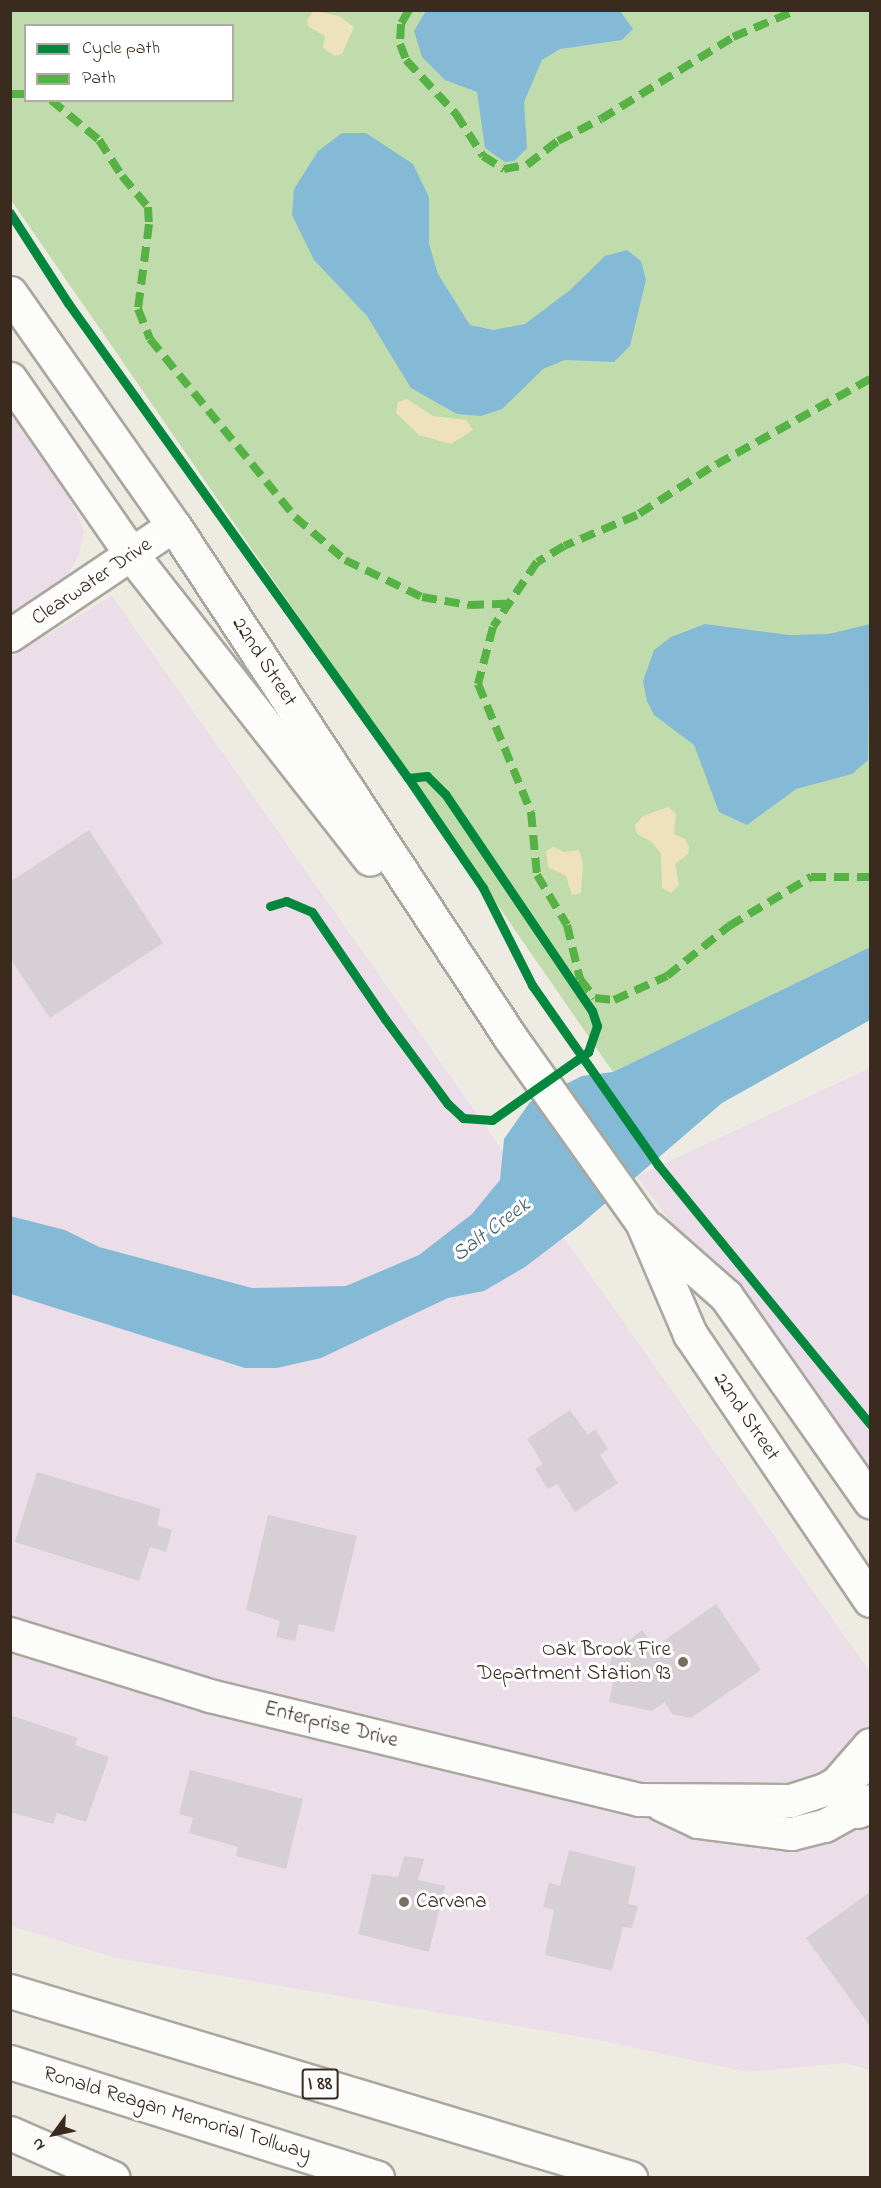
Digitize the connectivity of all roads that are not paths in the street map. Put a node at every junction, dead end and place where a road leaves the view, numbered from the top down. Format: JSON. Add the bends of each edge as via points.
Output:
{"nodes":[{"id":1,"x":10,"y":293,"type":"edge"},
{"id":2,"x":10,"y":379,"type":"edge"},
{"id":3,"x":174,"y":526,"type":"junction"},
{"id":4,"x":130,"y":555,"type":"junction"},
{"id":5,"x":10,"y":636,"type":"edge"},
{"id":6,"x":510,"y":1037,"type":"junction"},
{"id":7,"x":642,"y":1222,"type":"junction"},
{"id":8,"x":870,"y":1502,"type":"edge"},
{"id":9,"x":870,"y":1600,"type":"edge"},
{"id":10,"x":10,"y":1634,"type":"edge"},
{"id":11,"x":870,"y":1745,"type":"edge"},
{"id":12,"x":870,"y":1761,"type":"edge"},
{"id":13,"x":835,"y":1785,"type":"junction"},
{"id":14,"x":656,"y":1802,"type":"junction"},
{"id":15,"x":866,"y":1806,"type":"edge"},
{"id":16,"x":10,"y":1991,"type":"edge"},
{"id":17,"x":18,"y":2066,"type":"edge"},
{"id":18,"x":10,"y":2133,"type":"edge"},
{"id":19,"x":113,"y":2178,"type":"edge"},
{"id":20,"x":377,"y":2178,"type":"edge"},
{"id":21,"x":630,"y":2178,"type":"edge"}],
"edges":[{"from":1,"to":3,"type":"main road","name":"22nd Street"},
{"from":2,"to":4,"type":"main road","name":"22nd Street"},
{"from":3,"to":4,"type":"street","name":"Clearwater Drive"},
{"from":3,"to":6,"type":"main road","name":"22nd Street"},
{"from":4,"to":5,"type":"street","name":"Clearwater Drive"},
{"from":4,"to":6,"type":"main road","name":"22nd Street"},
{"from":6,"to":7,"type":"main road","name":"22nd Street"},
{"from":7,"to":8,"type":"main road","name":"22nd Street","via":[[726,1296]]},
{"from":7,"to":9,"type":"main road","name":"22nd Street","via":[[690,1334]]},
{"from":10,"to":14,"type":"street","name":"Enterprise Drive","via":[[210,1696]]},
{"from":11,"to":13,"type":"main road"},
{"from":12,"to":13,"type":"street","name":"Enterprise Drive"},
{"from":13,"to":14,"type":"street","name":"Enterprise Drive","via":[[791,1801]]},
{"from":14,"to":15,"type":"street","name":"Enterprise Drive","via":[[698,1822],[792,1834],[825,1826]]},
{"from":16,"to":21,"type":"main road","number":"I 88"},
{"from":17,"to":20,"type":"main road","name":"Ronald Reagan Memorial Tollway"},
{"from":18,"to":19,"type":"main road"}]}
